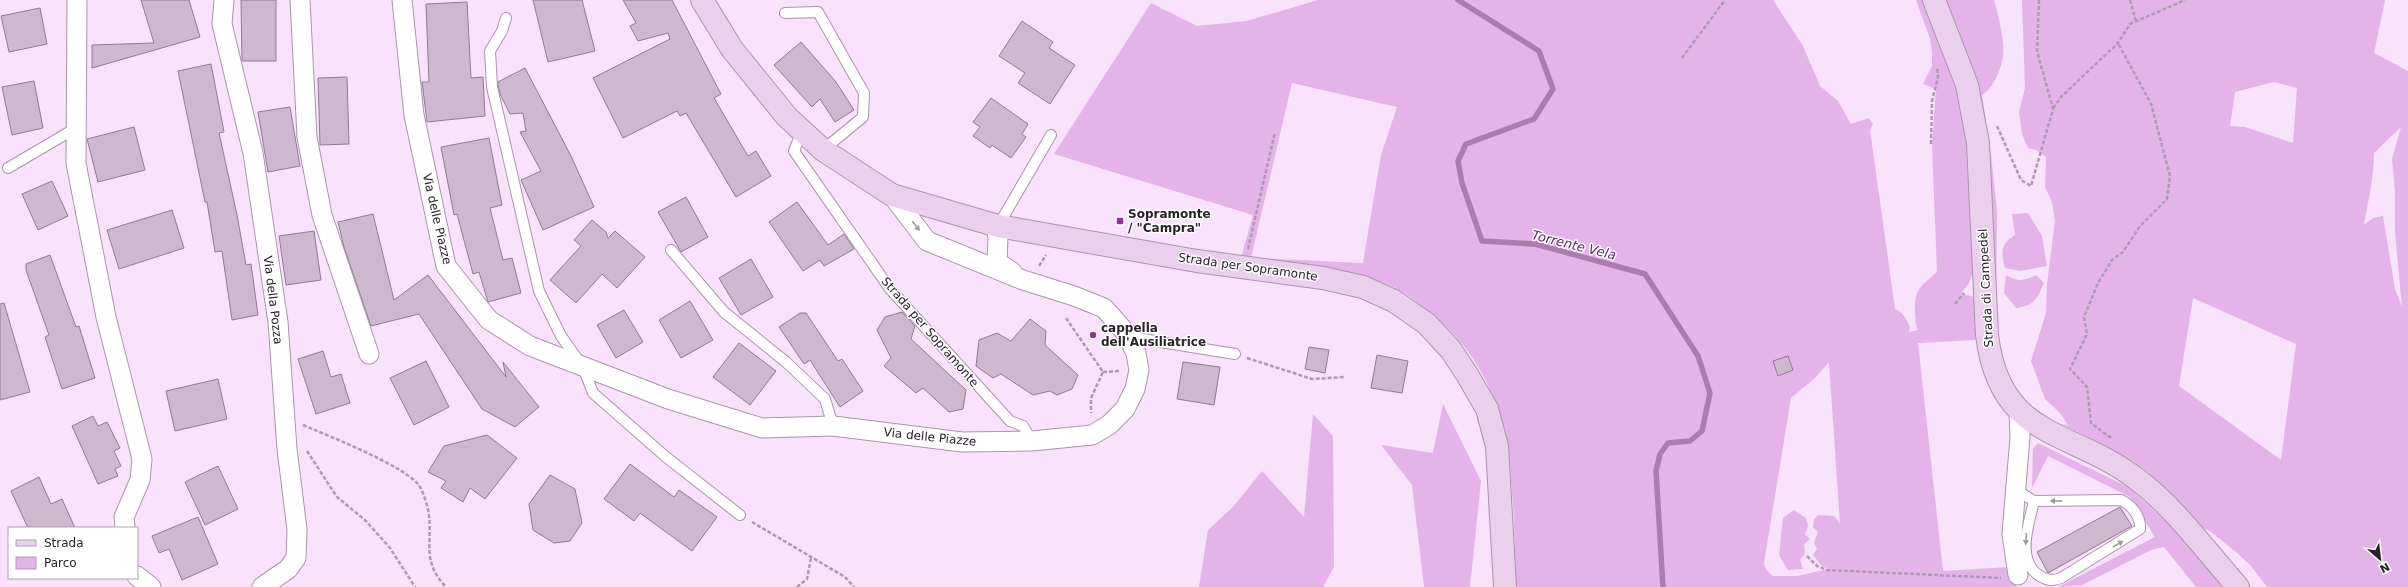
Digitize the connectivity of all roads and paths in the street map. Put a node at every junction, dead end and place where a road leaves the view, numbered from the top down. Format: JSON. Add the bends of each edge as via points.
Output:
{"nodes":[{"id":1,"x":77,"y":0,"type":"edge"},
{"id":2,"x":224,"y":0,"type":"edge"},
{"id":3,"x":289,"y":0,"type":"edge"},
{"id":4,"x":300,"y":0,"type":"edge"},
{"id":5,"x":402,"y":0,"type":"edge"},
{"id":6,"x":702,"y":0,"type":"edge"},
{"id":7,"x":1725,"y":0,"type":"edge"},
{"id":8,"x":1934,"y":0,"type":"edge"},
{"id":9,"x":2039,"y":0,"type":"edge"},
{"id":10,"x":2130,"y":0,"type":"edge"},
{"id":11,"x":2186,"y":0,"type":"edge"},
{"id":12,"x":785,"y":13,"type":"dead end"},
{"id":13,"x":506,"y":18,"type":"dead end"},
{"id":14,"x":2136,"y":22,"type":"junction"},
{"id":15,"x":2118,"y":43,"type":"junction"},
{"id":16,"x":1682,"y":58,"type":"dead end"},
{"id":17,"x":1936,"y":61,"type":"dead end"},
{"id":18,"x":293,"y":98,"type":"dead end"},
{"id":19,"x":2053,"y":109,"type":"junction"},
{"id":20,"x":76,"y":128,"type":"junction"},
{"id":21,"x":802,"y":131,"type":"junction"},
{"id":22,"x":1274,"y":132,"type":"dead end"},
{"id":23,"x":1052,"y":135,"type":"dead end"},
{"id":24,"x":1931,"y":144,"type":"dead end"},
{"id":25,"x":823,"y":150,"type":"junction"},
{"id":26,"x":2009,"y":156,"type":"dead end"},
{"id":27,"x":8,"y":168,"type":"dead end"},
{"id":28,"x":892,"y":195,"type":"junction"},
{"id":29,"x":997,"y":226,"type":"junction"},
{"id":30,"x":671,"y":250,"type":"dead end"},
{"id":31,"x":1046,"y":254,"type":"dead end"},
{"id":32,"x":1038,"y":267,"type":"dead end"},
{"id":33,"x":1243,"y":267,"type":"junction"},
{"id":34,"x":1023,"y":280,"type":"junction"},
{"id":35,"x":1066,"y":318,"type":"dead end"},
{"id":36,"x":1127,"y":334,"type":"junction"},
{"id":37,"x":369,"y":354,"type":"dead end"},
{"id":38,"x":1236,"y":354,"type":"joint"},
{"id":39,"x":583,"y":367,"type":"junction"},
{"id":40,"x":1344,"y":377,"type":"dead end"},
{"id":41,"x":1091,"y":398,"type":"dead end"},
{"id":42,"x":2019,"y":411,"type":"junction"},
{"id":43,"x":285,"y":417,"type":"junction"},
{"id":44,"x":833,"y":426,"type":"junction"},
{"id":45,"x":1032,"y":441,"type":"junction"},
{"id":46,"x":2115,"y":444,"type":"dead end"},
{"id":47,"x":306,"y":450,"type":"dead end"},
{"id":48,"x":2016,"y":490,"type":"junction"},
{"id":49,"x":2034,"y":501,"type":"junction"},
{"id":50,"x":740,"y":515,"type":"joint"},
{"id":51,"x":125,"y":527,"type":"edge"},
{"id":52,"x":1807,"y":556,"type":"dead end"},
{"id":53,"x":811,"y":558,"type":"junction"},
{"id":54,"x":2018,"y":575,"type":"joint"},
{"id":55,"x":138,"y":577,"type":"edge"},
{"id":56,"x":151,"y":587,"type":"edge"},
{"id":57,"x":262,"y":587,"type":"edge"},
{"id":58,"x":415,"y":587,"type":"edge"},
{"id":59,"x":446,"y":587,"type":"edge"},
{"id":60,"x":797,"y":587,"type":"edge"},
{"id":61,"x":854,"y":587,"type":"edge"},
{"id":62,"x":1505,"y":587,"type":"edge"},
{"id":63,"x":2238,"y":587,"type":"edge"}],
"edges":[{"from":1,"to":20,"type":"street"},
{"from":2,"to":43,"type":"street","name":"Via della Pozza","via":[[222,24],[253,153],[278,322]]},
{"from":3,"to":18,"type":"street"},
{"from":4,"to":37,"type":"street","via":[[307,137],[322,215]]},
{"from":5,"to":39,"type":"street","name":"Via delle Piazze","via":[[414,115],[446,266],[489,320],[530,346]]},
{"from":6,"to":21,"type":"main road","name":"Strada per Sopramonte","via":[[732,49],[787,117]]},
{"from":7,"to":16,"type":"path"},
{"from":8,"to":42,"type":"main road","name":"Strada di Campedèl","via":[[1967,85],[1978,144],[1990,358],[2003,389]]},
{"from":9,"to":19,"type":"path","via":[[2037,51]]},
{"from":10,"to":14,"type":"path"},
{"from":11,"to":14,"type":"path"},
{"from":12,"to":25,"type":"lane","via":[[818,12],[864,93],[863,117]]},
{"from":13,"to":39,"type":"lane","via":[[502,31],[490,51],[492,87],[498,119],[539,291],[561,336]]},
{"from":14,"to":15,"type":"path","via":[[2130,24]]},
{"from":15,"to":19,"type":"path","via":[[2061,97]]},
{"from":15,"to":46,"type":"path","via":[[2151,104],[2170,176],[2167,199],[2140,226],[2123,252],[2112,260],[2098,283],[2084,316],[2087,334],[2070,369],[2087,387],[2091,423],[2111,437]]},
{"from":17,"to":24,"type":"path","via":[[1938,77],[1932,101]]},
{"from":19,"to":26,"type":"path","via":[[2031,186],[2021,180]]},
{"from":20,"to":27,"type":"lane"},
{"from":20,"to":51,"type":"street","via":[[76,163],[106,317],[142,459],[140,480],[124,517]]},
{"from":21,"to":25,"type":"main road","name":"Strada per Sopramonte"},
{"from":21,"to":45,"type":"lane","name":"Strada per Sopramonte","via":[[794,151],[890,289],[1010,421],[1023,426]]},
{"from":22,"to":33,"type":"path"},
{"from":23,"to":29,"type":"lane"},
{"from":25,"to":28,"type":"main road","name":"Strada per Sopramonte"},
{"from":28,"to":29,"type":"main road","name":"Strada per Sopramonte"},
{"from":28,"to":34,"type":"street","name":"Via delle Piazze","one_way":true,"via":[[927,241]]},
{"from":29,"to":33,"type":"main road","name":"Strada per Sopramonte"},
{"from":29,"to":34,"type":"street","name":"Via delle Piazze","via":[[997,262]]},
{"from":30,"to":44,"type":"lane","via":[[724,312],[786,362],[825,398]]},
{"from":31,"to":32,"type":"path"},
{"from":33,"to":62,"type":"main road","name":"Strada per Sopramonte","via":[[1323,278],[1363,287],[1394,301],[1427,324],[1451,350],[1487,409],[1497,446]]},
{"from":34,"to":36,"type":"street","name":"Via delle Piazze","via":[[1104,308]]},
{"from":35,"to":41,"type":"path","via":[[1103,372]]},
{"from":36,"to":38,"type":"lane","via":[[1142,339]]},
{"from":36,"to":45,"type":"street","name":"Via delle Piazze","via":[[1136,353],[1139,370],[1135,389],[1125,409],[1109,425],[1092,435]]},
{"from":38,"to":40,"type":"path","via":[[1312,379]]},
{"from":39,"to":44,"type":"street","name":"Via delle Piazze","via":[[668,399],[762,428]]},
{"from":39,"to":50,"type":"lane","via":[[593,393],[666,457]]},
{"from":42,"to":48,"type":"street"},
{"from":42,"to":63,"type":"main road","name":"Strada di Campedèl","via":[[2031,422],[2140,481],[2169,508]]},
{"from":43,"to":57,"type":"street","name":"Via della Pozza","via":[[298,546],[296,558],[288,569]]},
{"from":43,"to":59,"type":"path","via":[[403,471],[418,484],[429,514],[428,555],[439,580]]},
{"from":44,"to":45,"type":"street","name":"Via delle Piazze","via":[[962,442]]},
{"from":47,"to":58,"type":"path","via":[[337,497],[365,520],[390,548]]},
{"from":48,"to":49,"type":"lane"},
{"from":48,"to":54,"type":"street","via":[[2012,534]]},
{"from":49,"to":49,"type":"lane","one_way":true,"via":[[2026,537],[2026,554],[2033,571],[2046,580],[2061,578],[2140,530],[2138,517],[2131,507],[2121,500]]},
{"from":50,"to":53,"type":"path"},
{"from":52,"to":54,"type":"path","via":[[1817,566],[1827,570],[1981,578]]},
{"from":53,"to":60,"type":"path","via":[[807,578]]},
{"from":53,"to":61,"type":"path","via":[[845,576]]},
{"from":55,"to":56,"type":"street"}]}
